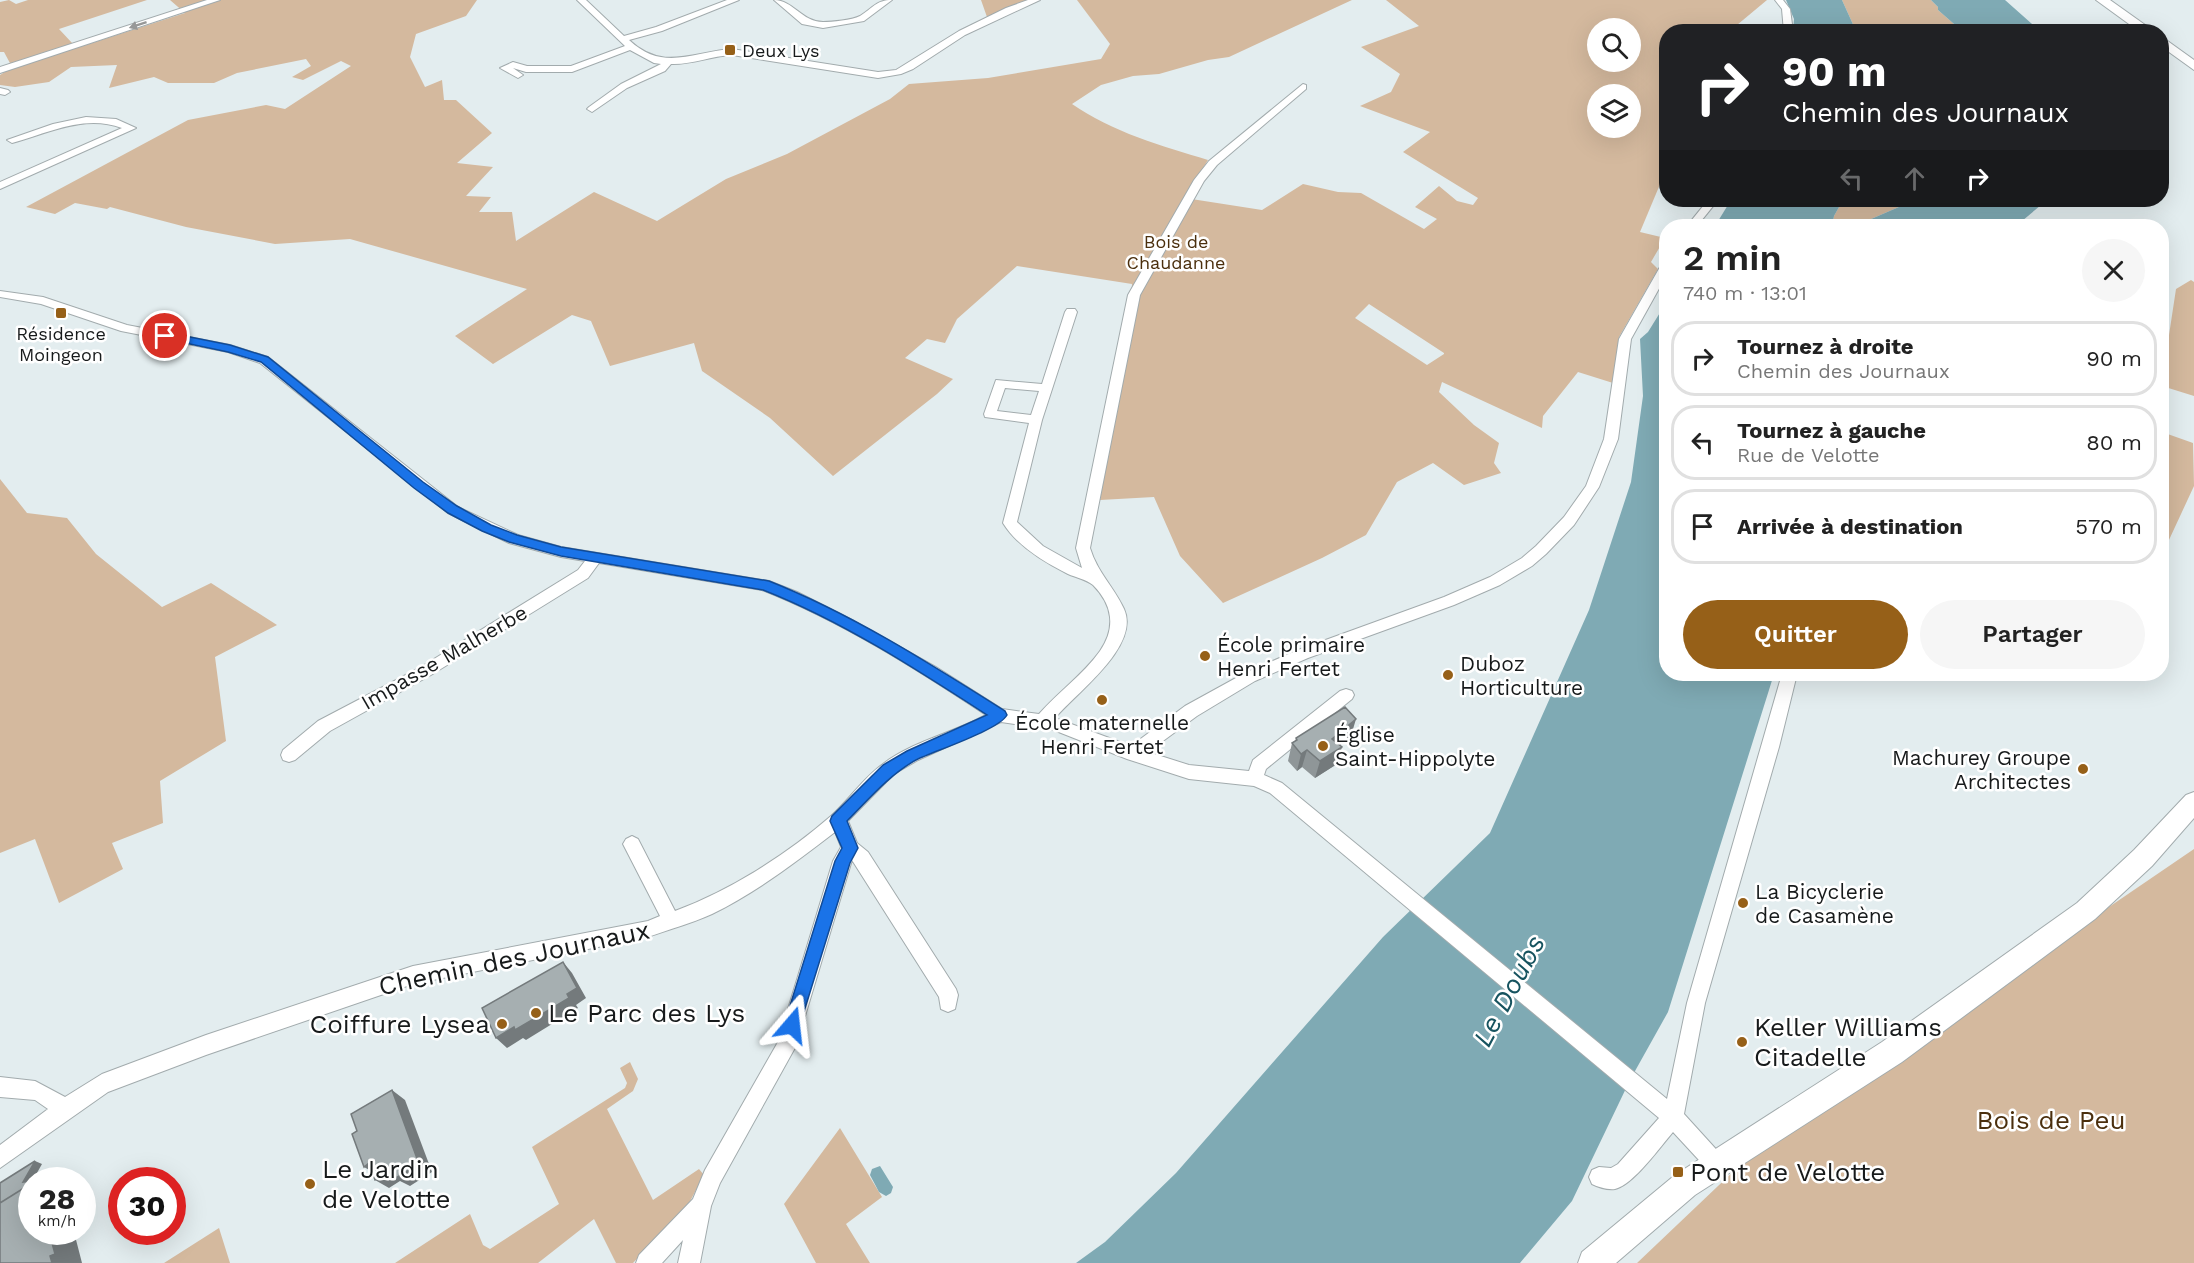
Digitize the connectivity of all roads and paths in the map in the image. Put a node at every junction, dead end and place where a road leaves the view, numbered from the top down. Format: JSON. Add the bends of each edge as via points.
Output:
{"nodes":[{"id":1,"x":216,"y":0,"type":"edge"},
{"id":2,"x":581,"y":0,"type":"edge"},
{"id":3,"x":735,"y":0,"type":"edge"},
{"id":4,"x":778,"y":0,"type":"edge"},
{"id":5,"x":888,"y":0,"type":"edge"},
{"id":6,"x":1036,"y":0,"type":"edge"},
{"id":7,"x":1779,"y":0,"type":"edge"},
{"id":8,"x":2102,"y":0,"type":"edge"},
{"id":9,"x":1788,"y":24,"type":"edge"},
{"id":10,"x":2137,"y":24,"type":"edge"},
{"id":11,"x":622,"y":39,"type":"junction"},
{"id":12,"x":2169,"y":46,"type":"edge"},
{"id":13,"x":631,"y":47,"type":"junction"},
{"id":14,"x":668,"y":63,"type":"junction"},
{"id":15,"x":2194,"y":66,"type":"edge"},
{"id":16,"x":0,"y":69,"type":"edge"},
{"id":17,"x":520,"y":76,"type":"dead end"},
{"id":18,"x":1303,"y":87,"type":"dead end"},
{"id":19,"x":592,"y":109,"type":"dead end"},
{"id":20,"x":12,"y":140,"type":"dead end"},
{"id":21,"x":0,"y":186,"type":"edge"},
{"id":22,"x":1707,"y":207,"type":"edge"},
{"id":23,"x":1698,"y":219,"type":"edge"},
{"id":24,"x":1659,"y":279,"type":"edge"},
{"id":25,"x":0,"y":294,"type":"edge"},
{"id":26,"x":1071,"y":312,"type":"dead end"},
{"id":27,"x":1045,"y":388,"type":"junction"},
{"id":28,"x":1036,"y":420,"type":"junction"},
{"id":29,"x":597,"y":557,"type":"junction"},
{"id":30,"x":1096,"y":580,"type":"junction"},
{"id":31,"x":1788,"y":681,"type":"edge"},
{"id":32,"x":1346,"y":695,"type":"dead end"},
{"id":33,"x":999,"y":715,"type":"junction"},
{"id":34,"x":1043,"y":721,"type":"junction"},
{"id":35,"x":1133,"y":753,"type":"junction"},
{"id":36,"x":289,"y":755,"type":"dead end"},
{"id":37,"x":1255,"y":779,"type":"junction"},
{"id":38,"x":2194,"y":802,"type":"edge"},
{"id":39,"x":837,"y":821,"type":"junction"},
{"id":40,"x":632,"y":844,"type":"dead end"},
{"id":41,"x":850,"y":848,"type":"junction"},
{"id":42,"x":672,"y":922,"type":"junction"},
{"id":43,"x":948,"y":1003,"type":"dead end"},
{"id":44,"x":0,"y":1087,"type":"edge"},
{"id":45,"x":64,"y":1109,"type":"junction"},
{"id":46,"x":1673,"y":1116,"type":"junction"},
{"id":47,"x":0,"y":1158,"type":"edge"},
{"id":48,"x":1717,"y":1165,"type":"junction"},
{"id":49,"x":1599,"y":1177,"type":"dead end"},
{"id":50,"x":701,"y":1206,"type":"junction"},
{"id":51,"x":647,"y":1263,"type":"edge"},
{"id":52,"x":689,"y":1263,"type":"edge"},
{"id":53,"x":1593,"y":1263,"type":"edge"}],
"edges":[{"from":1,"to":16,"type":"street","one_way":true},
{"from":2,"to":11,"type":"street"},
{"from":3,"to":11,"type":"street"},
{"from":4,"to":5,"type":"street","via":[[805,22],[823,25],[861,19]]},
{"from":6,"to":14,"type":"street","via":[[939,46],[910,67],[887,74],[732,52]]},
{"from":7,"to":9,"type":"street","via":[[1786,9]]},
{"from":8,"to":10,"type":"main road"},
{"from":11,"to":13,"type":"street"},
{"from":12,"to":15,"type":"main road"},
{"from":13,"to":14,"type":"street","via":[[647,58]]},
{"from":13,"to":17,"type":"street","via":[[577,68]]},
{"from":14,"to":19,"type":"street","via":[[615,91]]},
{"from":18,"to":30,"type":"street","via":[[1213,163],[1199,180],[1134,295],[1084,532],[1083,548]]},
{"from":20,"to":21,"type":"street","via":[[86,118],[110,120],[131,128]]},
{"from":22,"to":23,"type":"street"},
{"from":24,"to":35,"type":"street","via":[[1625,339],[1611,439],[1592,488],[1569,521],[1527,562],[1495,582],[1250,677],[1191,711]]},
{"from":25,"to":29,"type":"street","via":[[43,301],[125,328],[230,349],[264,360],[453,510],[514,539]]},
{"from":26,"to":27,"type":"street"},
{"from":27,"to":28,"type":"street"},
{"from":27,"to":28,"type":"street","via":[[1000,383],[990,414]]},
{"from":28,"to":30,"type":"street","via":[[1010,523],[1061,565]]},
{"from":29,"to":33,"type":"street","via":[[774,588],[906,657]]},
{"from":29,"to":36,"type":"street","name":"Impasse Malherbe","via":[[583,574],[426,672],[324,726]]},
{"from":30,"to":34,"type":"street","via":[[1118,615],[1115,640],[1106,655]]},
{"from":31,"to":46,"type":"street","via":[[1696,1003]]},
{"from":32,"to":37,"type":"street","via":[[1258,765]]},
{"from":33,"to":34,"type":"street"},
{"from":33,"to":39,"type":"street","name":"Chemin des Journaux","via":[[888,769]]},
{"from":34,"to":35,"type":"street"},
{"from":35,"to":37,"type":"street","via":[[1189,772]]},
{"from":37,"to":46,"type":"street","via":[[1276,789]]},
{"from":38,"to":48,"type":"main road","via":[[2143,858],[2086,911],[1892,1053]]},
{"from":39,"to":41,"type":"street"},
{"from":39,"to":42,"type":"street","name":"Chemin des Journaux","via":[[747,886]]},
{"from":40,"to":42,"type":"street","name":"Chemin des Journaux"},
{"from":41,"to":43,"type":"street","via":[[869,867],[949,995]]},
{"from":41,"to":50,"type":"street","via":[[842,861],[786,1046],[712,1177]]},
{"from":42,"to":45,"type":"street","name":"Chemin des Journaux","via":[[413,975],[131,1072],[102,1084]]},
{"from":44,"to":45,"type":"street","via":[[36,1090]]},
{"from":45,"to":47,"type":"street","name":"Chemin des Journaux"},
{"from":46,"to":48,"type":"street"},
{"from":46,"to":49,"type":"street","via":[[1625,1171],[1614,1179]]},
{"from":48,"to":53,"type":"main road","via":[[1685,1185]]},
{"from":50,"to":51,"type":"street"},
{"from":50,"to":52,"type":"street"}]}
